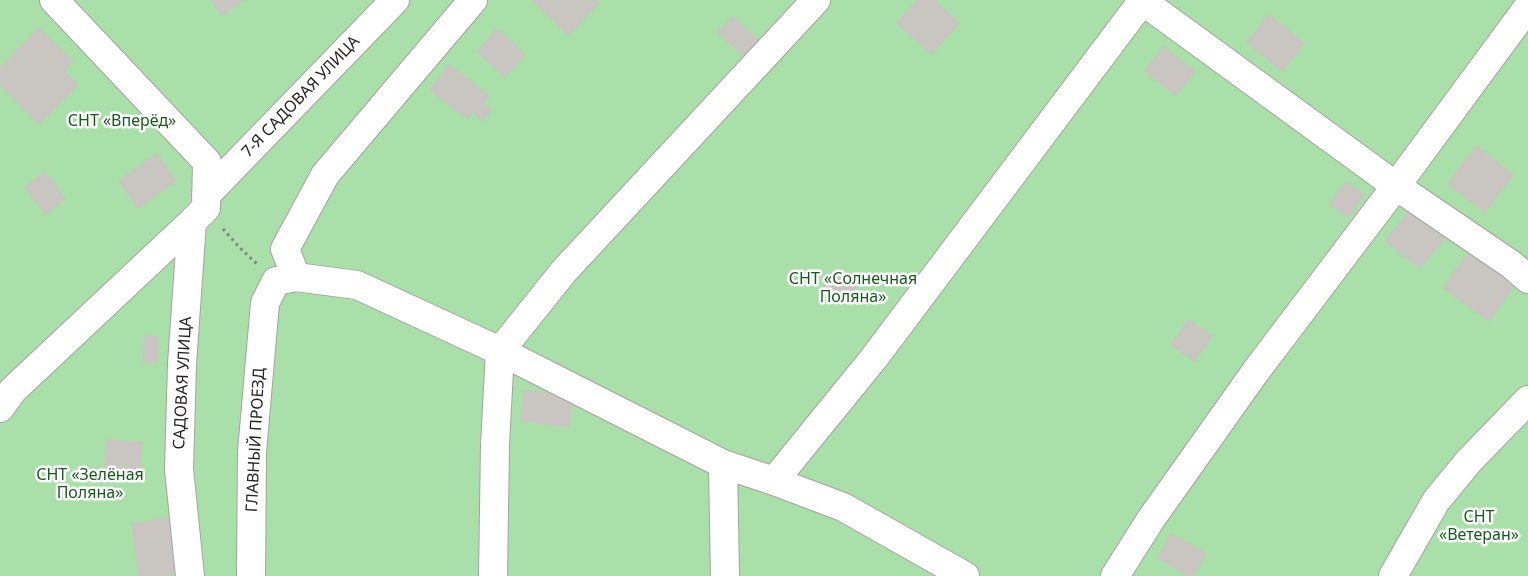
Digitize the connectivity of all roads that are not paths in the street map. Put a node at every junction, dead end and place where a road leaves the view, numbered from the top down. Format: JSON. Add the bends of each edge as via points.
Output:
{"nodes":[{"id":1,"x":54,"y":0,"type":"edge"},
{"id":2,"x":395,"y":0,"type":"edge"},
{"id":3,"x":473,"y":0,"type":"edge"},
{"id":4,"x":816,"y":0,"type":"edge"},
{"id":5,"x":1142,"y":0,"type":"edge"},
{"id":6,"x":1528,"y":7,"type":"edge"},
{"id":7,"x":1396,"y":186,"type":"junction"},
{"id":8,"x":201,"y":208,"type":"junction"},
{"id":9,"x":1528,"y":279,"type":"edge"},
{"id":10,"x":279,"y":287,"type":"junction"},
{"id":11,"x":500,"y":351,"type":"junction"},
{"id":12,"x":1528,"y":400,"type":"edge"},
{"id":13,"x":0,"y":408,"type":"edge"},
{"id":14,"x":724,"y":464,"type":"junction"},
{"id":15,"x":774,"y":481,"type":"junction"},
{"id":16,"x":190,"y":576,"type":"edge"},
{"id":17,"x":251,"y":576,"type":"edge"},
{"id":18,"x":493,"y":576,"type":"edge"},
{"id":19,"x":725,"y":576,"type":"edge"},
{"id":20,"x":965,"y":576,"type":"edge"},
{"id":21,"x":1115,"y":576,"type":"edge"},
{"id":22,"x":1392,"y":576,"type":"edge"}],
"edges":[{"from":1,"to":8,"type":"street","name":"САДОВАЯ УЛИЦА","via":[[206,162]]},
{"from":2,"to":8,"type":"street","name":"7-Я САДОВАЯ УЛИЦА"},
{"from":3,"to":10,"type":"street","via":[[325,175],[285,248]]},
{"from":4,"to":11,"type":"street","via":[[564,271]]},
{"from":5,"to":7,"type":"street"},
{"from":5,"to":15,"type":"street","via":[[874,358]]},
{"from":6,"to":7,"type":"street"},
{"from":7,"to":9,"type":"street","via":[[1512,264]]},
{"from":7,"to":21,"type":"street","via":[[1256,371],[1151,519]]},
{"from":8,"to":13,"type":"street","name":"7-Я САДОВАЯ УЛИЦА","via":[[13,390]]},
{"from":8,"to":16,"type":"street","name":"САДОВАЯ УЛИЦА","via":[[182,364],[179,469]]},
{"from":10,"to":11,"type":"street","via":[[357,285]]},
{"from":10,"to":17,"type":"street","name":"ГЛАВНЫЙ ПРОЕЗД","via":[[252,452]]},
{"from":11,"to":14,"type":"street"},
{"from":11,"to":18,"type":"street"},
{"from":12,"to":22,"type":"street","via":[[1468,462],[1436,501]]},
{"from":14,"to":15,"type":"street"},
{"from":14,"to":19,"type":"street"},
{"from":15,"to":20,"type":"street","via":[[843,507]]}]}
